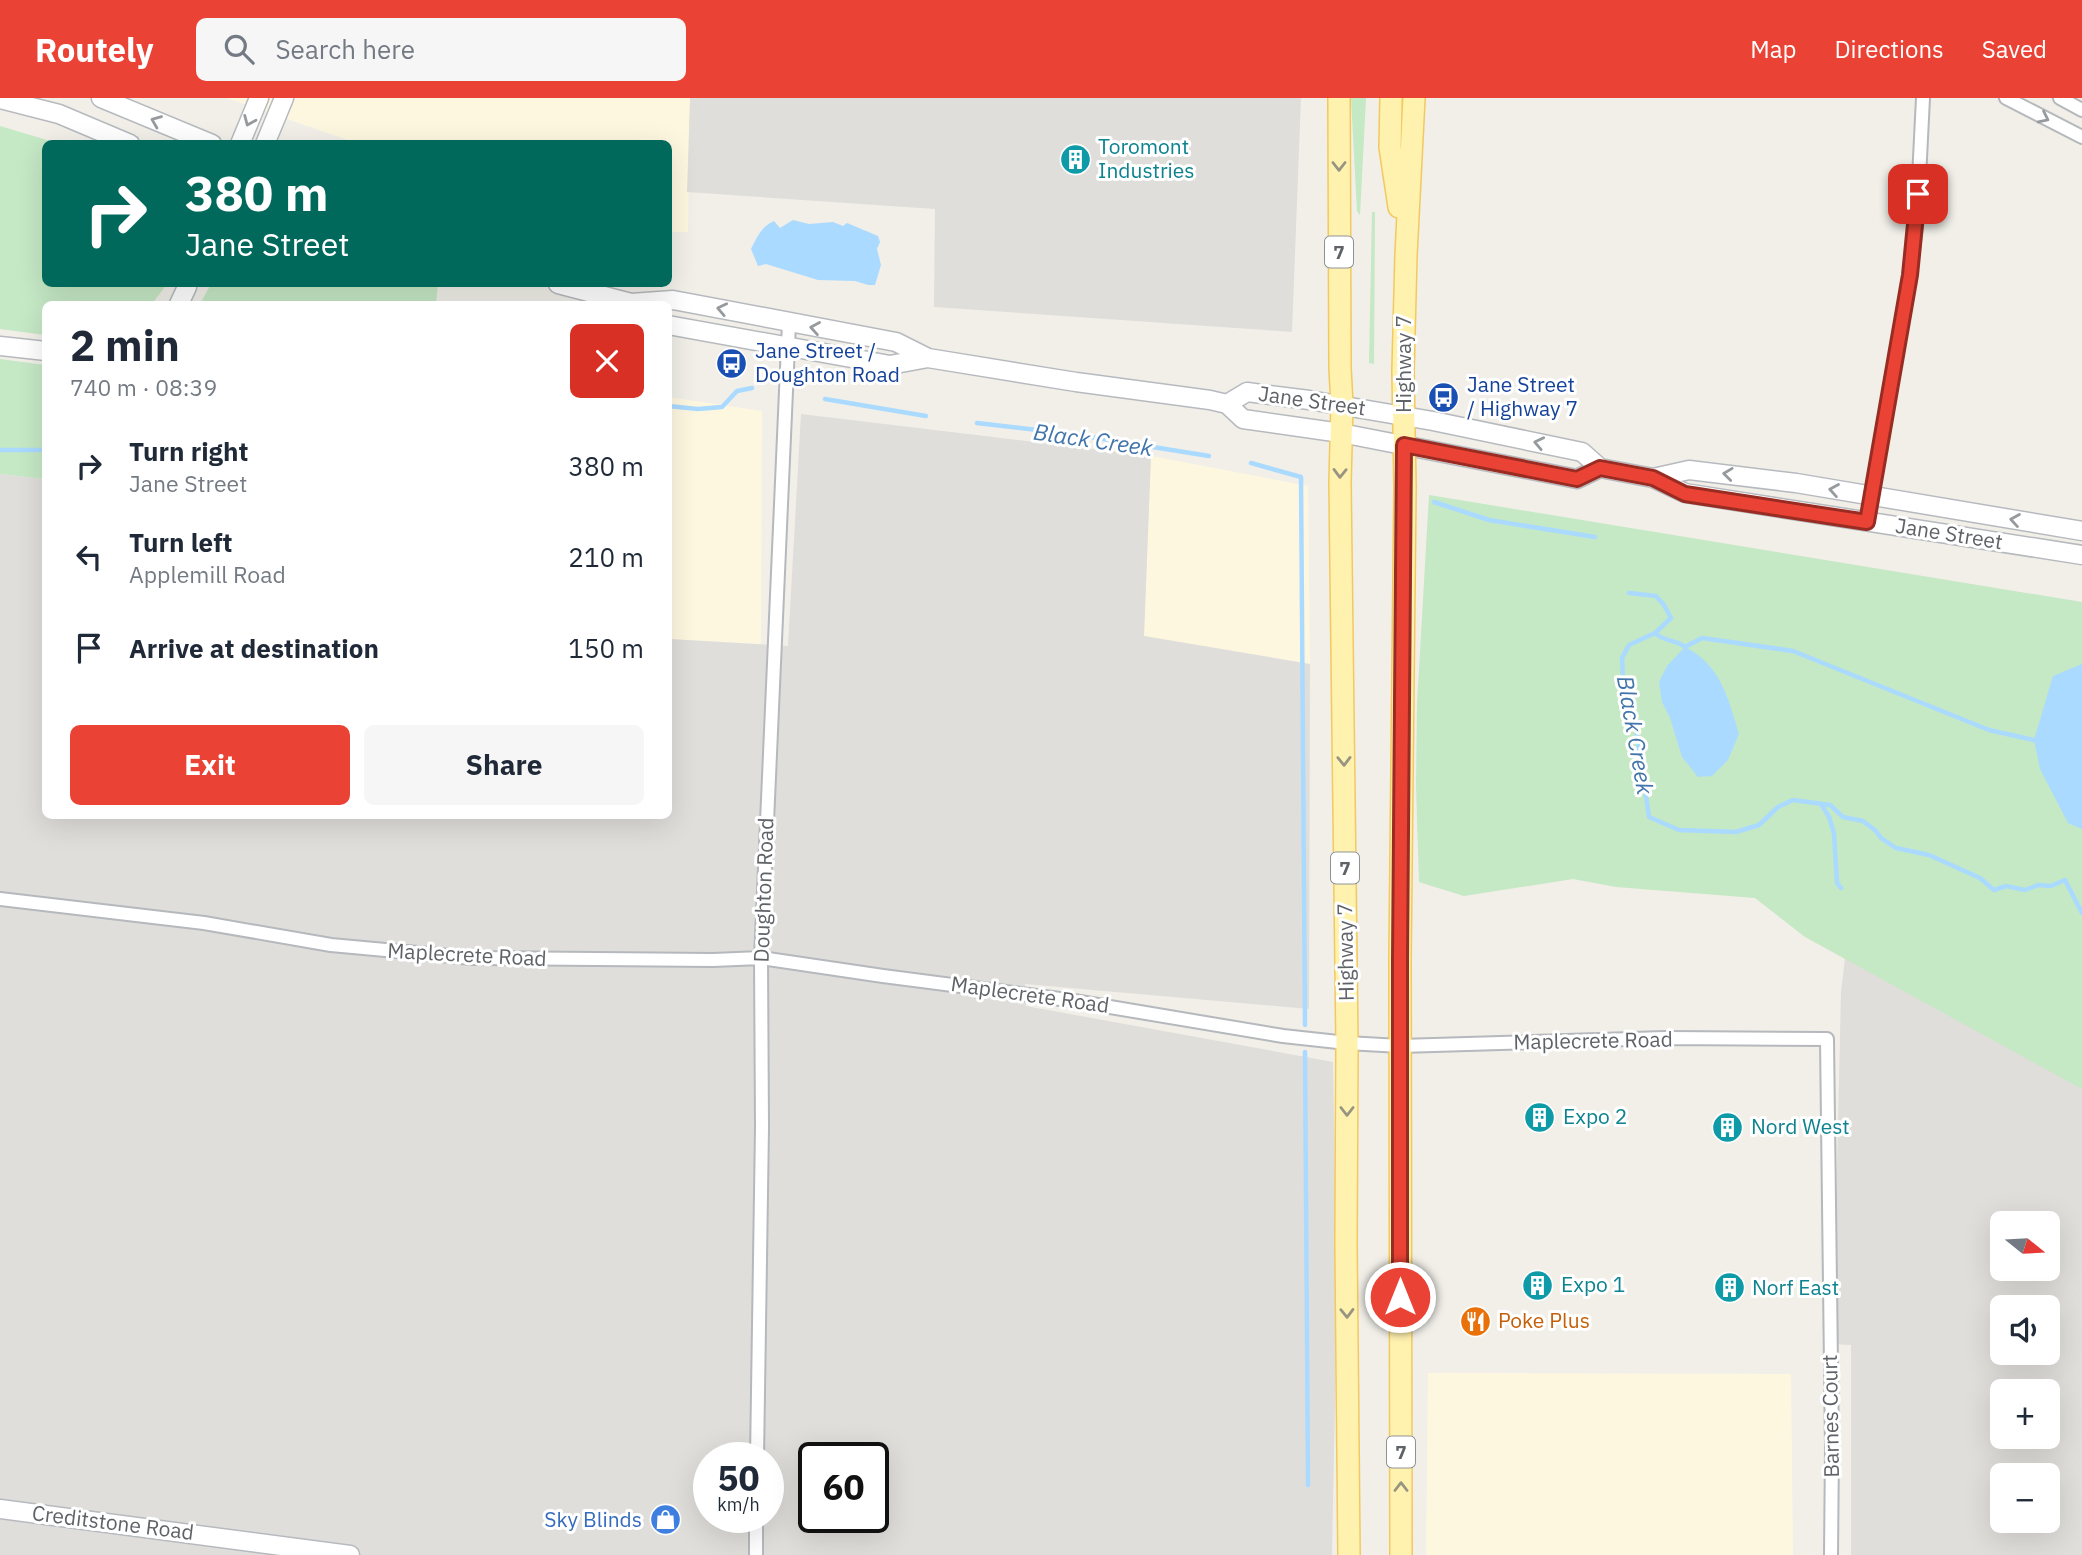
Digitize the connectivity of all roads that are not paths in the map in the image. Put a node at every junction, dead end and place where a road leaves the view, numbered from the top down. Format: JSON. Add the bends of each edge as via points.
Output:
{"nodes":[{"id":1,"x":101,"y":98,"type":"edge"},
{"id":2,"x":259,"y":98,"type":"edge"},
{"id":3,"x":284,"y":98,"type":"edge"},
{"id":4,"x":1339,"y":98,"type":"edge"},
{"id":5,"x":1391,"y":98,"type":"edge"},
{"id":6,"x":1414,"y":98,"type":"edge"},
{"id":7,"x":1923,"y":98,"type":"edge"},
{"id":8,"x":2006,"y":98,"type":"edge"},
{"id":9,"x":2060,"y":98,"type":"edge"},
{"id":10,"x":0,"y":99,"type":"edge"},
{"id":11,"x":2082,"y":110,"type":"edge"},
{"id":12,"x":2082,"y":137,"type":"edge"},
{"id":13,"x":121,"y":140,"type":"edge"},
{"id":14,"x":202,"y":140,"type":"edge"},
{"id":15,"x":242,"y":140,"type":"edge"},
{"id":16,"x":267,"y":140,"type":"edge"},
{"id":17,"x":1406,"y":255,"type":"junction"},
{"id":18,"x":569,"y":287,"type":"edge"},
{"id":19,"x":621,"y":301,"type":"edge"},
{"id":20,"x":663,"y":301,"type":"edge"},
{"id":21,"x":789,"y":323,"type":"junction"},
{"id":22,"x":672,"y":326,"type":"edge"},
{"id":23,"x":0,"y":346,"type":"edge"},
{"id":24,"x":788,"y":346,"type":"junction"},
{"id":25,"x":42,"y":351,"type":"edge"},
{"id":26,"x":928,"y":358,"type":"junction"},
{"id":27,"x":1227,"y":404,"type":"junction"},
{"id":28,"x":1342,"y":405,"type":"junction"},
{"id":29,"x":1404,"y":416,"type":"junction"},
{"id":30,"x":1341,"y":433,"type":"junction"},
{"id":31,"x":1404,"y":445,"type":"junction"},
{"id":32,"x":1600,"y":468,"type":"junction"},
{"id":33,"x":1653,"y":478,"type":"junction"},
{"id":34,"x":1872,"y":497,"type":"junction"},
{"id":35,"x":1867,"y":522,"type":"junction"},
{"id":36,"x":2082,"y":531,"type":"edge"},
{"id":37,"x":2082,"y":555,"type":"edge"},
{"id":38,"x":0,"y":899,"type":"edge"},
{"id":39,"x":761,"y":958,"type":"junction"},
{"id":40,"x":1347,"y":1043,"type":"junction"},
{"id":41,"x":1400,"y":1046,"type":"junction"},
{"id":42,"x":1829,"y":1276,"type":"joint"},
{"id":43,"x":757,"y":1442,"type":"edge"},
{"id":44,"x":0,"y":1509,"type":"edge"},
{"id":45,"x":756,"y":1533,"type":"edge"},
{"id":46,"x":350,"y":1555,"type":"edge"},
{"id":47,"x":755,"y":1555,"type":"edge"},
{"id":48,"x":1349,"y":1555,"type":"edge"},
{"id":49,"x":1401,"y":1555,"type":"edge"},
{"id":50,"x":1831,"y":1555,"type":"edge"}],
"edges":[{"from":14,"to":1,"type":"main road","one_way":true},
{"from":2,"to":15,"type":"main road","one_way":true},
{"from":3,"to":16,"type":"main road"},
{"from":4,"to":28,"type":"main road","name":"Highway 7","number":"7","one_way":true},
{"from":5,"to":17,"type":"main road","via":[[1390,147]]},
{"from":6,"to":17,"type":"main road","name":"Highway 7","number":"7"},
{"from":7,"to":34,"type":"street","via":[[1910,275]]},
{"from":8,"to":12,"type":"street","one_way":true},
{"from":9,"to":11,"type":"street"},
{"from":10,"to":13,"type":"main road","via":[[59,114]]},
{"from":17,"to":29,"type":"main road","name":"Highway 7","number":"7"},
{"from":18,"to":19,"type":"main road","name":"Jane Street"},
{"from":21,"to":20,"type":"main road","name":"Jane Street","one_way":true},
{"from":21,"to":24,"type":"street","name":"Doughton Road"},
{"from":26,"to":21,"type":"main road","name":"Jane Street","one_way":true,"via":[[896,342]]},
{"from":22,"to":24,"type":"main road","name":"Jane Street"},
{"from":23,"to":25,"type":"main road"},
{"from":24,"to":26,"type":"main road","name":"Jane Street","via":[[890,365]]},
{"from":24,"to":39,"type":"street","name":"Doughton Road"},
{"from":26,"to":27,"type":"main road","name":"Jane Street"},
{"from":27,"to":28,"type":"main road","name":"Jane Street","via":[[1247,392]]},
{"from":27,"to":30,"type":"main road","name":"Jane Street","via":[[1242,419]]},
{"from":28,"to":29,"type":"main road","name":"Jane Street"},
{"from":28,"to":30,"type":"main road","name":"Highway 7","number":"7"},
{"from":29,"to":31,"type":"main road","name":"Highway 7","number":"7"},
{"from":32,"to":29,"type":"main road","name":"Jane Street","one_way":true,"via":[[1582,452]]},
{"from":30,"to":31,"type":"main road","name":"Jane Street"},
{"from":30,"to":40,"type":"main road","name":"Highway 7","number":"7","one_way":true},
{"from":31,"to":32,"type":"main road","name":"Jane Street","via":[[1577,479]]},
{"from":31,"to":41,"type":"main road","name":"Highway 7","number":"7"},
{"from":32,"to":33,"type":"main road","name":"Jane Street"},
{"from":34,"to":33,"type":"main road","name":"Jane Street","one_way":true,"via":[[1689,470]]},
{"from":33,"to":35,"type":"main road","name":"Jane Street","via":[[1685,494]]},
{"from":34,"to":35,"type":"street"},
{"from":36,"to":34,"type":"main road","name":"Jane Street","one_way":true},
{"from":35,"to":37,"type":"main road","name":"Jane Street"},
{"from":38,"to":39,"type":"street","name":"Maplecrete Road","via":[[204,923],[331,945],[472,958]]},
{"from":39,"to":40,"type":"street","name":"Maplecrete Road"},
{"from":39,"to":43,"type":"street","name":"Doughton Road"},
{"from":40,"to":41,"type":"street","name":"Maplecrete Road"},
{"from":40,"to":48,"type":"main road","name":"Highway 7","number":"7","one_way":true},
{"from":41,"to":42,"type":"street","name":"Maplecrete Road","via":[[1665,1038],[1826,1039]]},
{"from":49,"to":41,"type":"main road","name":"Highway 7","number":"7","one_way":true},
{"from":42,"to":50,"type":"street","name":"Barnes Court"},
{"from":44,"to":46,"type":"main road","name":"Creditstone Road"},
{"from":45,"to":47,"type":"street"}]}
